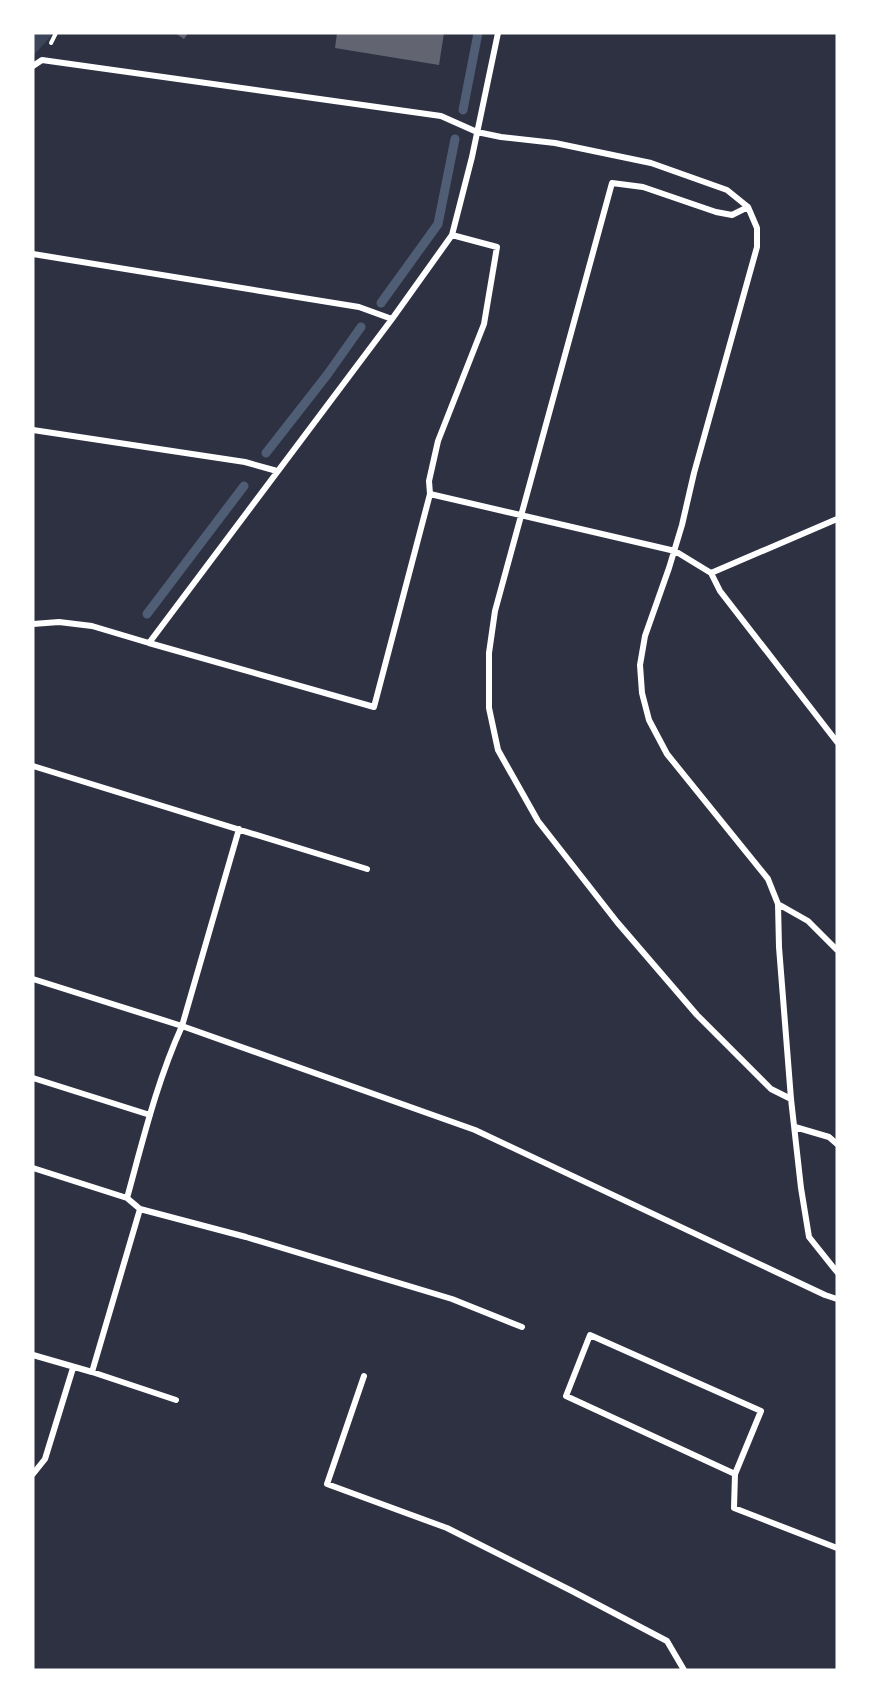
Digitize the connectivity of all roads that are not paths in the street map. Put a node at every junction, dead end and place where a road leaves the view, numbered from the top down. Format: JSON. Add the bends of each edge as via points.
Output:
{"nodes":[{"id":1,"x":498,"y":33,"type":"edge"},
{"id":2,"x":33,"y":66,"type":"edge"},
{"id":3,"x":477,"y":132,"type":"junction"},
{"id":4,"x":748,"y":207,"type":"junction"},
{"id":5,"x":452,"y":235,"type":"junction"},
{"id":6,"x":33,"y":254,"type":"edge"},
{"id":7,"x":392,"y":319,"type":"junction"},
{"id":8,"x":33,"y":430,"type":"edge"},
{"id":9,"x":277,"y":471,"type":"junction"},
{"id":10,"x":430,"y":494,"type":"junction"},
{"id":11,"x":521,"y":515,"type":"junction"},
{"id":12,"x":837,"y":519,"type":"edge"},
{"id":13,"x":675,"y":551,"type":"junction"},
{"id":14,"x":711,"y":573,"type":"junction"},
{"id":15,"x":33,"y":624,"type":"edge"},
{"id":16,"x":149,"y":643,"type":"junction"},
{"id":17,"x":837,"y":742,"type":"edge"},
{"id":18,"x":33,"y":766,"type":"edge"},
{"id":19,"x":239,"y":829,"type":"junction"},
{"id":20,"x":367,"y":869,"type":"dead end"},
{"id":21,"x":778,"y":904,"type":"junction"},
{"id":22,"x":837,"y":950,"type":"edge"},
{"id":23,"x":33,"y":979,"type":"edge"},
{"id":24,"x":182,"y":1026,"type":"junction"},
{"id":25,"x":33,"y":1078,"type":"edge"},
{"id":26,"x":791,"y":1099,"type":"junction"},
{"id":27,"x":150,"y":1115,"type":"junction"},
{"id":28,"x":795,"y":1127,"type":"junction"},
{"id":29,"x":837,"y":1144,"type":"edge"},
{"id":30,"x":33,"y":1168,"type":"edge"},
{"id":31,"x":127,"y":1198,"type":"junction"},
{"id":32,"x":140,"y":1209,"type":"junction"},
{"id":33,"x":837,"y":1272,"type":"edge"},
{"id":34,"x":837,"y":1299,"type":"edge"},
{"id":35,"x":522,"y":1327,"type":"dead end"},
{"id":36,"x":33,"y":1355,"type":"edge"},
{"id":37,"x":73,"y":1368,"type":"junction"},
{"id":38,"x":92,"y":1372,"type":"junction"},
{"id":39,"x":364,"y":1376,"type":"dead end"},
{"id":40,"x":176,"y":1400,"type":"dead end"},
{"id":41,"x":33,"y":1474,"type":"edge"},
{"id":42,"x":735,"y":1474,"type":"junction"},
{"id":43,"x":837,"y":1548,"type":"edge"},
{"id":44,"x":684,"y":1670,"type":"edge"}],
"edges":[{"from":1,"to":3,"type":"street"},
{"from":2,"to":3,"type":"street","via":[[42,60],[441,116]]},
{"from":3,"to":4,"type":"street","via":[[651,163],[727,189]]},
{"from":3,"to":5,"type":"street"},
{"from":4,"to":11,"type":"street","via":[[732,215],[643,187],[612,183]]},
{"from":4,"to":13,"type":"street","via":[[758,228],[758,247]]},
{"from":5,"to":7,"type":"street"},
{"from":5,"to":10,"type":"street","via":[[497,247],[484,324],[438,441]]},
{"from":6,"to":7,"type":"street","via":[[359,307]]},
{"from":7,"to":9,"type":"street"},
{"from":8,"to":9,"type":"street","via":[[245,462]]},
{"from":9,"to":16,"type":"street"},
{"from":10,"to":11,"type":"street"},
{"from":10,"to":16,"type":"street","via":[[374,707]]},
{"from":11,"to":13,"type":"street"},
{"from":11,"to":26,"type":"street","via":[[495,611],[489,653],[489,708],[498,750],[538,821],[617,922],[697,1015],[771,1089]]},
{"from":12,"to":14,"type":"street"},
{"from":13,"to":14,"type":"street"},
{"from":13,"to":21,"type":"street","via":[[645,636],[640,665],[649,720],[667,754],[768,879]]},
{"from":14,"to":17,"type":"street","via":[[720,591]]},
{"from":15,"to":16,"type":"street","via":[[93,626]]},
{"from":18,"to":19,"type":"street"},
{"from":19,"to":20,"type":"street"},
{"from":19,"to":24,"type":"street"},
{"from":21,"to":22,"type":"street","via":[[808,921]]},
{"from":21,"to":26,"type":"street"},
{"from":23,"to":24,"type":"street"},
{"from":24,"to":27,"type":"street"},
{"from":24,"to":34,"type":"street","via":[[475,1130]]},
{"from":25,"to":27,"type":"street"},
{"from":26,"to":28,"type":"street"},
{"from":27,"to":31,"type":"street"},
{"from":28,"to":29,"type":"street","via":[[829,1137]]},
{"from":28,"to":33,"type":"street","via":[[809,1237]]},
{"from":30,"to":31,"type":"street"},
{"from":31,"to":32,"type":"street"},
{"from":32,"to":35,"type":"street","via":[[452,1299]]},
{"from":32,"to":38,"type":"street"},
{"from":36,"to":37,"type":"street"},
{"from":37,"to":38,"type":"street"},
{"from":37,"to":41,"type":"street","via":[[45,1459]]},
{"from":38,"to":40,"type":"street"},
{"from":39,"to":44,"type":"street","via":[[327,1484],[447,1528],[667,1641]]},
{"from":42,"to":42,"type":"street","via":[[761,1412],[590,1335],[566,1396]]},
{"from":42,"to":43,"type":"street","via":[[734,1508]]}]}
